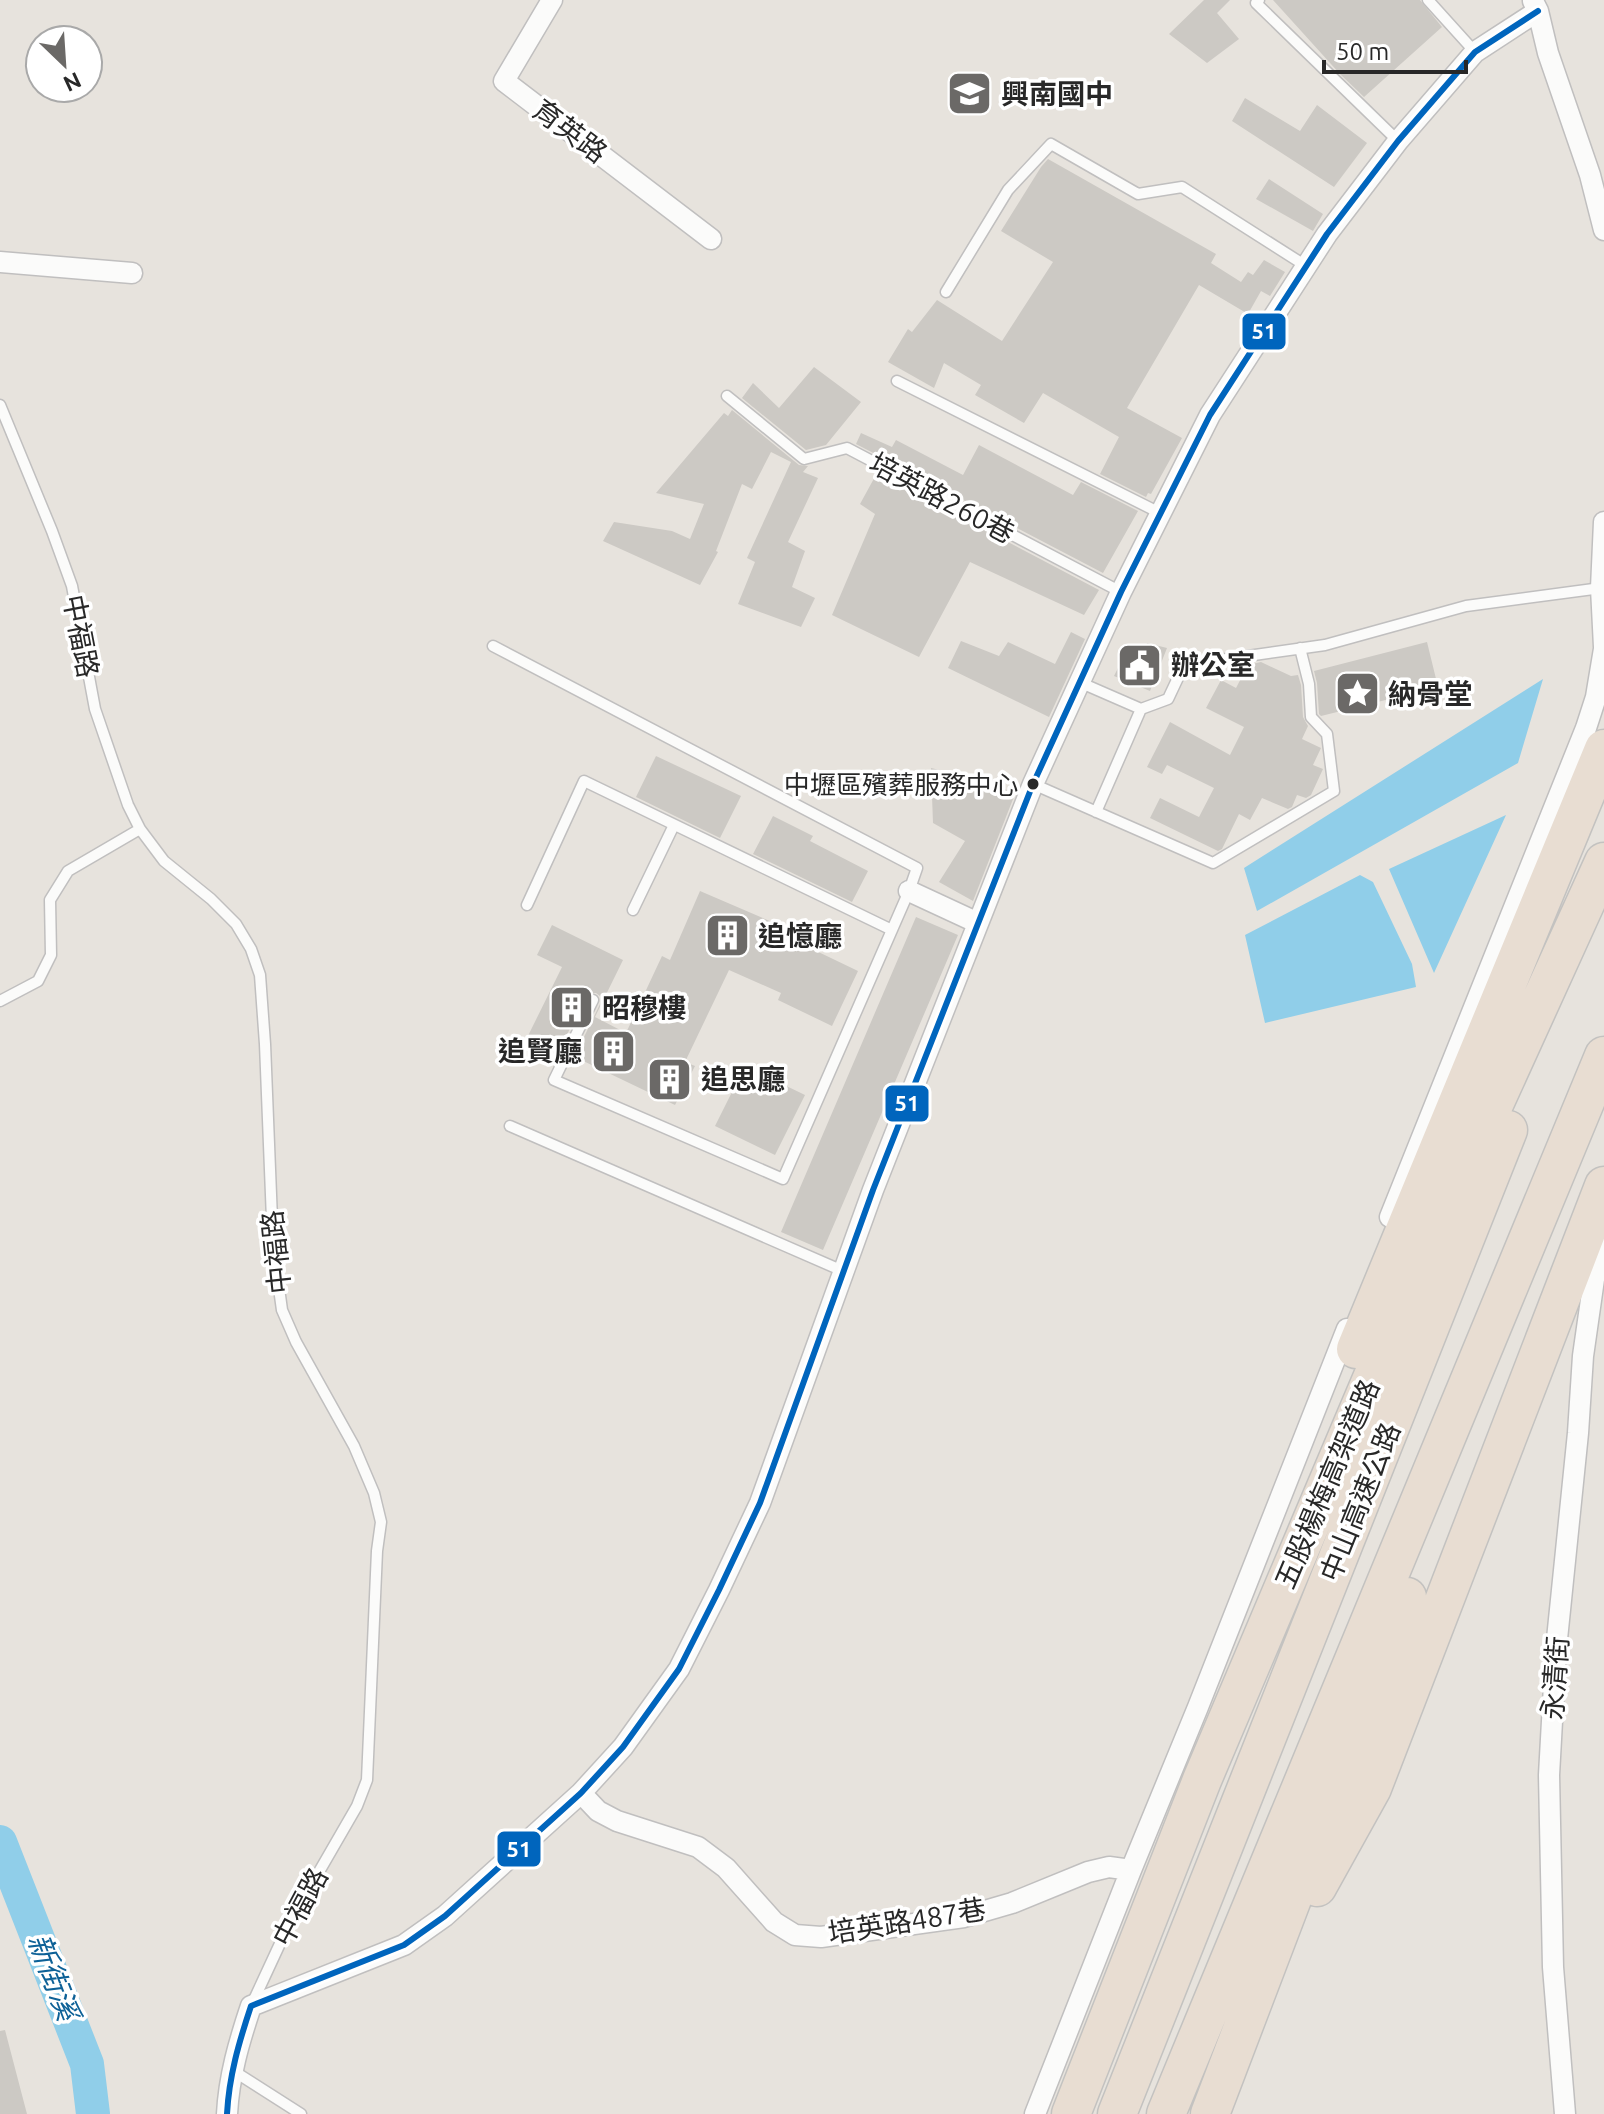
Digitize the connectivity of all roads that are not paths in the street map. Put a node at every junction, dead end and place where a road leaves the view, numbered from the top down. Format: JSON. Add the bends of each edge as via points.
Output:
{"nodes":[{"id":1,"x":552,"y":0,"type":"edge"},
{"id":2,"x":1259,"y":0,"type":"edge"},
{"id":3,"x":1428,"y":0,"type":"edge"},
{"id":4,"x":1535,"y":6,"type":"edge"},
{"id":5,"x":1475,"y":52,"type":"junction"},
{"id":6,"x":1398,"y":141,"type":"junction"},
{"id":7,"x":1604,"y":230,"type":"edge"},
{"id":8,"x":711,"y":239,"type":"dead end"},
{"id":9,"x":0,"y":262,"type":"edge"},
{"id":10,"x":1306,"y":266,"type":"junction"},
{"id":11,"x":132,"y":273,"type":"dead end"},
{"id":12,"x":946,"y":292,"type":"dead end"},
{"id":13,"x":897,"y":381,"type":"dead end"},
{"id":14,"x":727,"y":396,"type":"dead end"},
{"id":15,"x":0,"y":405,"type":"edge"},
{"id":16,"x":1160,"y":513,"type":"junction"},
{"id":17,"x":1604,"y":522,"type":"edge"},
{"id":18,"x":1601,"y":588,"type":"junction"},
{"id":19,"x":1121,"y":592,"type":"junction"},
{"id":20,"x":493,"y":646,"type":"dead end"},
{"id":21,"x":1300,"y":648,"type":"junction"},
{"id":22,"x":1604,"y":648,"type":"edge"},
{"id":23,"x":1079,"y":682,"type":"junction"},
{"id":24,"x":1141,"y":709,"type":"junction"},
{"id":25,"x":1604,"y":749,"type":"edge"},
{"id":26,"x":1033,"y":784,"type":"junction"},
{"id":27,"x":1096,"y":812,"type":"junction"},
{"id":28,"x":674,"y":825,"type":"junction"},
{"id":29,"x":140,"y":829,"type":"junction"},
{"id":30,"x":1604,"y":862,"type":"edge"},
{"id":31,"x":1604,"y":890,"type":"edge"},
{"id":32,"x":909,"y":891,"type":"junction"},
{"id":33,"x":527,"y":905,"type":"dead end"},
{"id":34,"x":633,"y":910,"type":"dead end"},
{"id":35,"x":978,"y":923,"type":"junction"},
{"id":36,"x":892,"y":930,"type":"junction"},
{"id":37,"x":593,"y":1000,"type":"dead end"},
{"id":38,"x":0,"y":1001,"type":"edge"},
{"id":39,"x":1604,"y":1056,"type":"edge"},
{"id":40,"x":1604,"y":1078,"type":"edge"},
{"id":41,"x":510,"y":1126,"type":"dead end"},
{"id":42,"x":1604,"y":1186,"type":"edge"},
{"id":43,"x":1604,"y":1244,"type":"edge"},
{"id":44,"x":843,"y":1271,"type":"junction"},
{"id":45,"x":1202,"y":1780,"type":"junction"},
{"id":46,"x":581,"y":1793,"type":"junction"},
{"id":47,"x":1131,"y":1870,"type":"junction"},
{"id":48,"x":1252,"y":2005,"type":"junction"},
{"id":49,"x":251,"y":2006,"type":"junction"},
{"id":50,"x":232,"y":2070,"type":"junction"},
{"id":51,"x":227,"y":2114,"type":"edge"},
{"id":52,"x":301,"y":2114,"type":"edge"},
{"id":53,"x":1035,"y":2114,"type":"edge"},
{"id":54,"x":1071,"y":2114,"type":"edge"},
{"id":55,"x":1117,"y":2114,"type":"edge"},
{"id":56,"x":1166,"y":2114,"type":"edge"},
{"id":57,"x":1210,"y":2114,"type":"edge"},
{"id":58,"x":1565,"y":2114,"type":"edge"}],
"edges":[{"from":1,"to":8,"type":"street","name":"育英路","via":[[504,81]]},
{"from":2,"to":6,"type":"lane","via":[[1256,3]]},
{"from":3,"to":5,"type":"lane"},
{"from":4,"to":5,"type":"street"},
{"from":4,"to":7,"type":"street"},
{"from":5,"to":6,"type":"street"},
{"from":6,"to":10,"type":"street"},
{"from":9,"to":11,"type":"street"},
{"from":10,"to":12,"type":"lane","via":[[1182,187],[1138,194],[1051,144],[1008,190]]},
{"from":10,"to":16,"type":"street","via":[[1210,415]]},
{"from":13,"to":16,"type":"lane"},
{"from":14,"to":19,"type":"lane","name":"培英路260巷","via":[[804,459],[847,448]]},
{"from":15,"to":29,"type":"lane","name":"中福路","via":[[72,586],[95,709]]},
{"from":16,"to":19,"type":"street"},
{"from":17,"to":18,"type":"street"},
{"from":18,"to":21,"type":"lane","via":[[1466,606]]},
{"from":18,"to":22,"type":"street"},
{"from":19,"to":23,"type":"street"},
{"from":20,"to":32,"type":"lane","via":[[917,868]]},
{"from":21,"to":24,"type":"lane","via":[[1184,665],[1168,699]]},
{"from":21,"to":27,"type":"lane","via":[[1311,717],[1327,734],[1334,791],[1213,863]]},
{"from":22,"to":47,"type":"street","via":[[1596,697],[1574,761]]},
{"from":23,"to":24,"type":"lane"},
{"from":23,"to":26,"type":"street"},
{"from":24,"to":27,"type":"lane"},
{"from":25,"to":45,"type":"highway","via":[[1310,1460]]},
{"from":26,"to":27,"type":"lane"},
{"from":26,"to":35,"type":"street"},
{"from":28,"to":33,"type":"lane","via":[[584,781]]},
{"from":28,"to":34,"type":"lane"},
{"from":28,"to":36,"type":"lane"},
{"from":29,"to":38,"type":"lane","via":[[68,871],[50,900],[51,955],[38,981]]},
{"from":29,"to":49,"type":"lane","name":"中福路","via":[[164,861],[236,924],[251,949],[260,975],[273,1245],[282,1310],[354,1446],[381,1522],[367,1780]]},
{"from":30,"to":45,"type":"highway","name":"五股楊梅高架道路","via":[[1413,1282]]},
{"from":31,"to":55,"type":"highway","name":"中山高速公路"},
{"from":32,"to":35,"type":"street"},
{"from":32,"to":36,"type":"lane"},
{"from":35,"to":44,"type":"street"},
{"from":36,"to":37,"type":"lane","via":[[783,1179],[554,1080]]},
{"from":39,"to":56,"type":"highway","name":"中山高速公路"},
{"from":40,"to":48,"type":"highway"},
{"from":41,"to":44,"type":"lane"},
{"from":42,"to":48,"type":"highway","via":[[1372,1788]]},
{"from":43,"to":58,"type":"street","name":"永清街","via":[[1583,1356],[1549,1775],[1553,1967]]},
{"from":44,"to":46,"type":"street","via":[[760,1503],[719,1590],[679,1669],[623,1747]]},
{"from":45,"to":54,"type":"highway","name":"五股楊梅高架道路"},
{"from":46,"to":47,"type":"street","name":"培英路487巷","via":[[617,1821],[698,1847],[726,1868],[774,1922],[795,1935],[821,1937],[964,1917],[1088,1872],[1109,1867]]},
{"from":46,"to":49,"type":"street","via":[[445,1916],[404,1945]]},
{"from":47,"to":53,"type":"street"},
{"from":48,"to":57,"type":"highway"},
{"from":49,"to":50,"type":"street","name":"中福路"},
{"from":50,"to":51,"type":"street","name":"中福路"},
{"from":50,"to":52,"type":"lane"}]}
